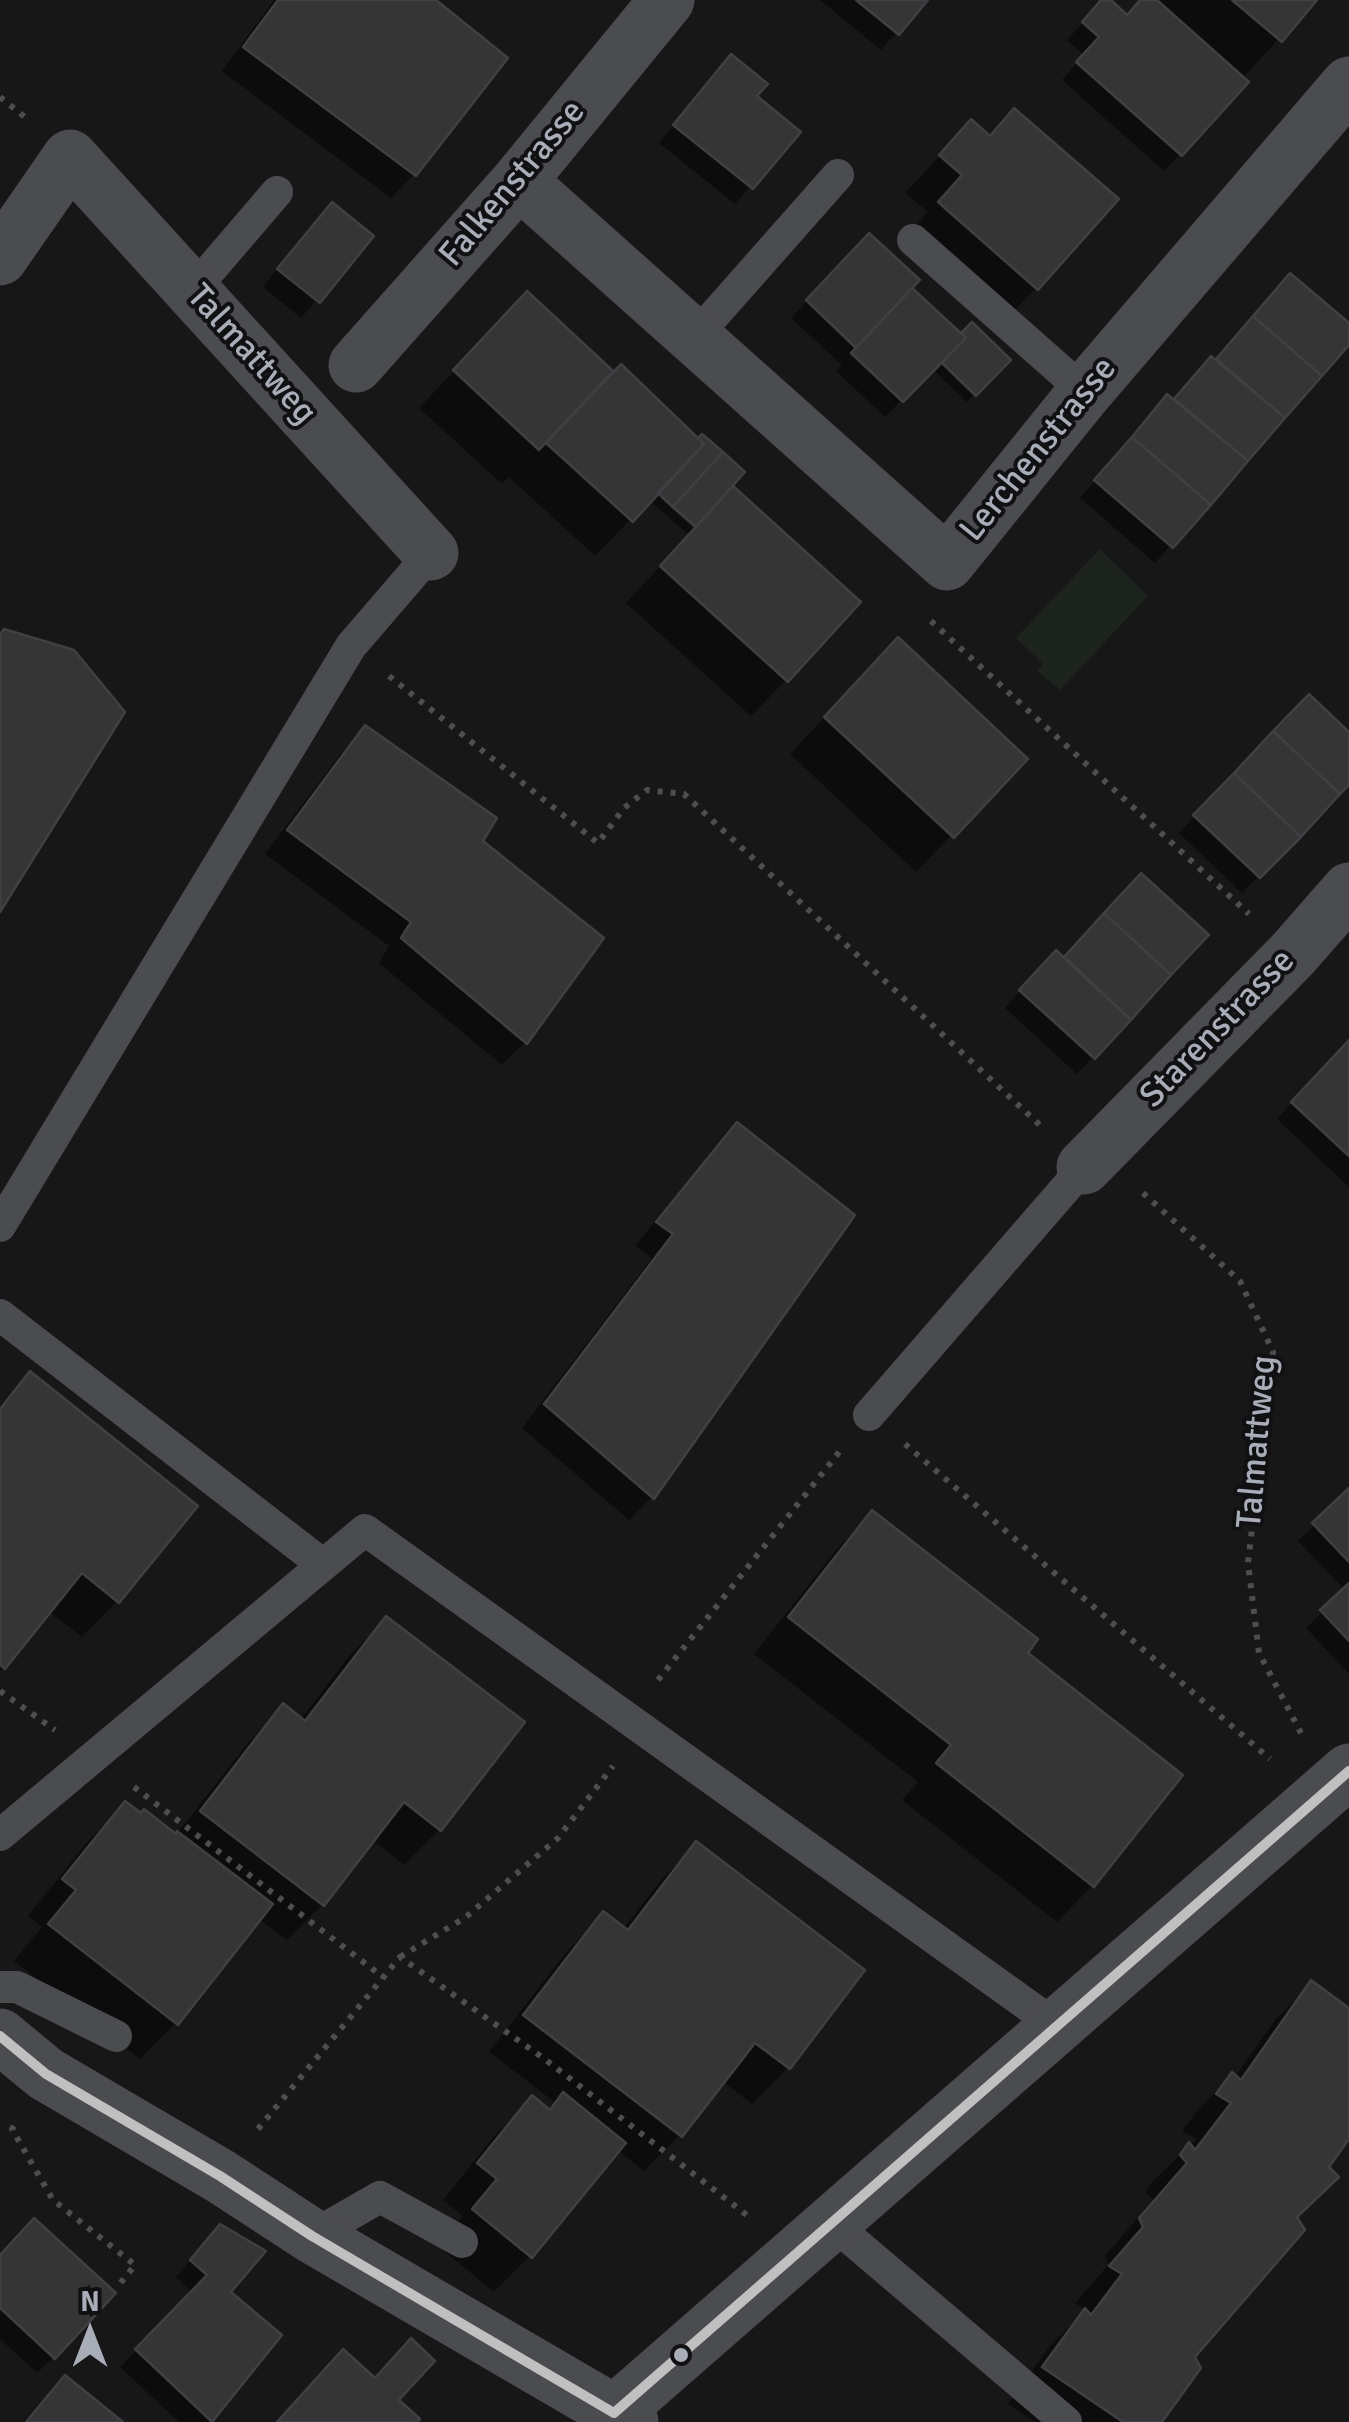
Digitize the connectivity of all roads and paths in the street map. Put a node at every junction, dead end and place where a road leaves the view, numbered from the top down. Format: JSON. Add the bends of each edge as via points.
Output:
{"nodes":[{"id":1,"x":666,"y":0,"type":"edge"},
{"id":2,"x":1349,"y":84,"type":"edge"},
{"id":3,"x":838,"y":175,"type":"dead end"},
{"id":4,"x":519,"y":181,"type":"junction"},
{"id":5,"x":278,"y":192,"type":"dead end"},
{"id":6,"x":913,"y":240,"type":"dead end"},
{"id":7,"x":0,"y":258,"type":"edge"},
{"id":8,"x":193,"y":290,"type":"junction"},
{"id":9,"x":694,"y":338,"type":"junction"},
{"id":10,"x":356,"y":365,"type":"dead end"},
{"id":11,"x":1085,"y":392,"type":"junction"},
{"id":12,"x":431,"y":554,"type":"joint"},
{"id":13,"x":946,"y":563,"type":"junction"},
{"id":14,"x":351,"y":646,"type":"junction"},
{"id":15,"x":1349,"y":890,"type":"edge"},
{"id":16,"x":1292,"y":954,"type":"junction"},
{"id":17,"x":1084,"y":1167,"type":"junction"},
{"id":18,"x":0,"y":1226,"type":"edge"},
{"id":19,"x":0,"y":1315,"type":"edge"},
{"id":20,"x":870,"y":1415,"type":"dead end"},
{"id":21,"x":839,"y":1453,"type":"dead end"},
{"id":22,"x":941,"y":1472,"type":"dead end"},
{"id":23,"x":322,"y":1564,"type":"junction"},
{"id":24,"x":0,"y":1691,"type":"edge"},
{"id":25,"x":634,"y":1725,"type":"junction"},
{"id":26,"x":94,"y":1757,"type":"junction"},
{"id":27,"x":1339,"y":1782,"type":"edge"},
{"id":28,"x":0,"y":1835,"type":"edge"},
{"id":29,"x":400,"y":1957,"type":"junction"},
{"id":30,"x":383,"y":1978,"type":"junction"},
{"id":31,"x":0,"y":1987,"type":"edge"},
{"id":32,"x":1058,"y":2027,"type":"junction"},
{"id":33,"x":0,"y":2036,"type":"edge"},
{"id":34,"x":116,"y":2036,"type":"dead end"},
{"id":35,"x":46,"y":2074,"type":"junction"},
{"id":36,"x":220,"y":2176,"type":"junction"},
{"id":37,"x":312,"y":2236,"type":"junction"},
{"id":38,"x":814,"y":2238,"type":"junction"},
{"id":39,"x":462,"y":2242,"type":"dead end"},
{"id":40,"x":118,"y":2286,"type":"dead end"},
{"id":41,"x":622,"y":2417,"type":"edge"},
{"id":42,"x":1066,"y":2422,"type":"edge"}],
"edges":[{"from":1,"to":4,"type":"street","name":"Falkenstrasse"},
{"from":2,"to":11,"type":"street","name":"Lerchenstrasse"},
{"from":3,"to":9,"type":"lane"},
{"from":4,"to":9,"type":"street","name":"Lerchenstrasse"},
{"from":4,"to":10,"type":"street","name":"Falkenstrasse"},
{"from":5,"to":8,"type":"lane"},
{"from":6,"to":11,"type":"lane"},
{"from":7,"to":8,"type":"street","name":"Talmattweg","via":[[70,158]]},
{"from":8,"to":12,"type":"street","name":"Talmattweg"},
{"from":9,"to":13,"type":"street","name":"Lerchenstrasse"},
{"from":11,"to":13,"type":"street","name":"Lerchenstrasse"},
{"from":12,"to":14,"type":"lane"},
{"from":13,"to":16,"type":"path","via":[[914,605]]},
{"from":14,"to":17,"type":"path","via":[[598,843],[647,790],[684,794]]},
{"from":14,"to":18,"type":"lane"},
{"from":15,"to":16,"type":"street","name":"Starenstrasse"},
{"from":16,"to":17,"type":"street","name":"Starenstrasse"},
{"from":17,"to":20,"type":"lane"},
{"from":17,"to":27,"type":"path","name":"Talmattweg","via":[[1132,1182],[1240,1282],[1273,1352],[1248,1563],[1259,1653],[1315,1759]]},
{"from":19,"to":23,"type":"lane"},
{"from":21,"to":25,"type":"path"},
{"from":22,"to":27,"type":"path"},
{"from":23,"to":25,"type":"lane","via":[[365,1530]]},
{"from":23,"to":26,"type":"lane"},
{"from":24,"to":26,"type":"path"},
{"from":25,"to":29,"type":"path","via":[[558,1838],[466,1918]]},
{"from":25,"to":32,"type":"lane"},
{"from":26,"to":28,"type":"lane"},
{"from":26,"to":30,"type":"path"},
{"from":27,"to":32,"type":"street"},
{"from":29,"to":30,"type":"path"},
{"from":29,"to":38,"type":"path"},
{"from":30,"to":36,"type":"path"},
{"from":31,"to":34,"type":"lane","via":[[17,1987]]},
{"from":32,"to":38,"type":"street"},
{"from":33,"to":35,"type":"street"},
{"from":35,"to":36,"type":"street"},
{"from":35,"to":40,"type":"path","via":[[12,2130],[52,2200],[135,2265]]},
{"from":36,"to":37,"type":"street"},
{"from":37,"to":39,"type":"lane","via":[[380,2197]]},
{"from":37,"to":41,"type":"street"},
{"from":38,"to":41,"type":"street"},
{"from":38,"to":42,"type":"lane"}]}
